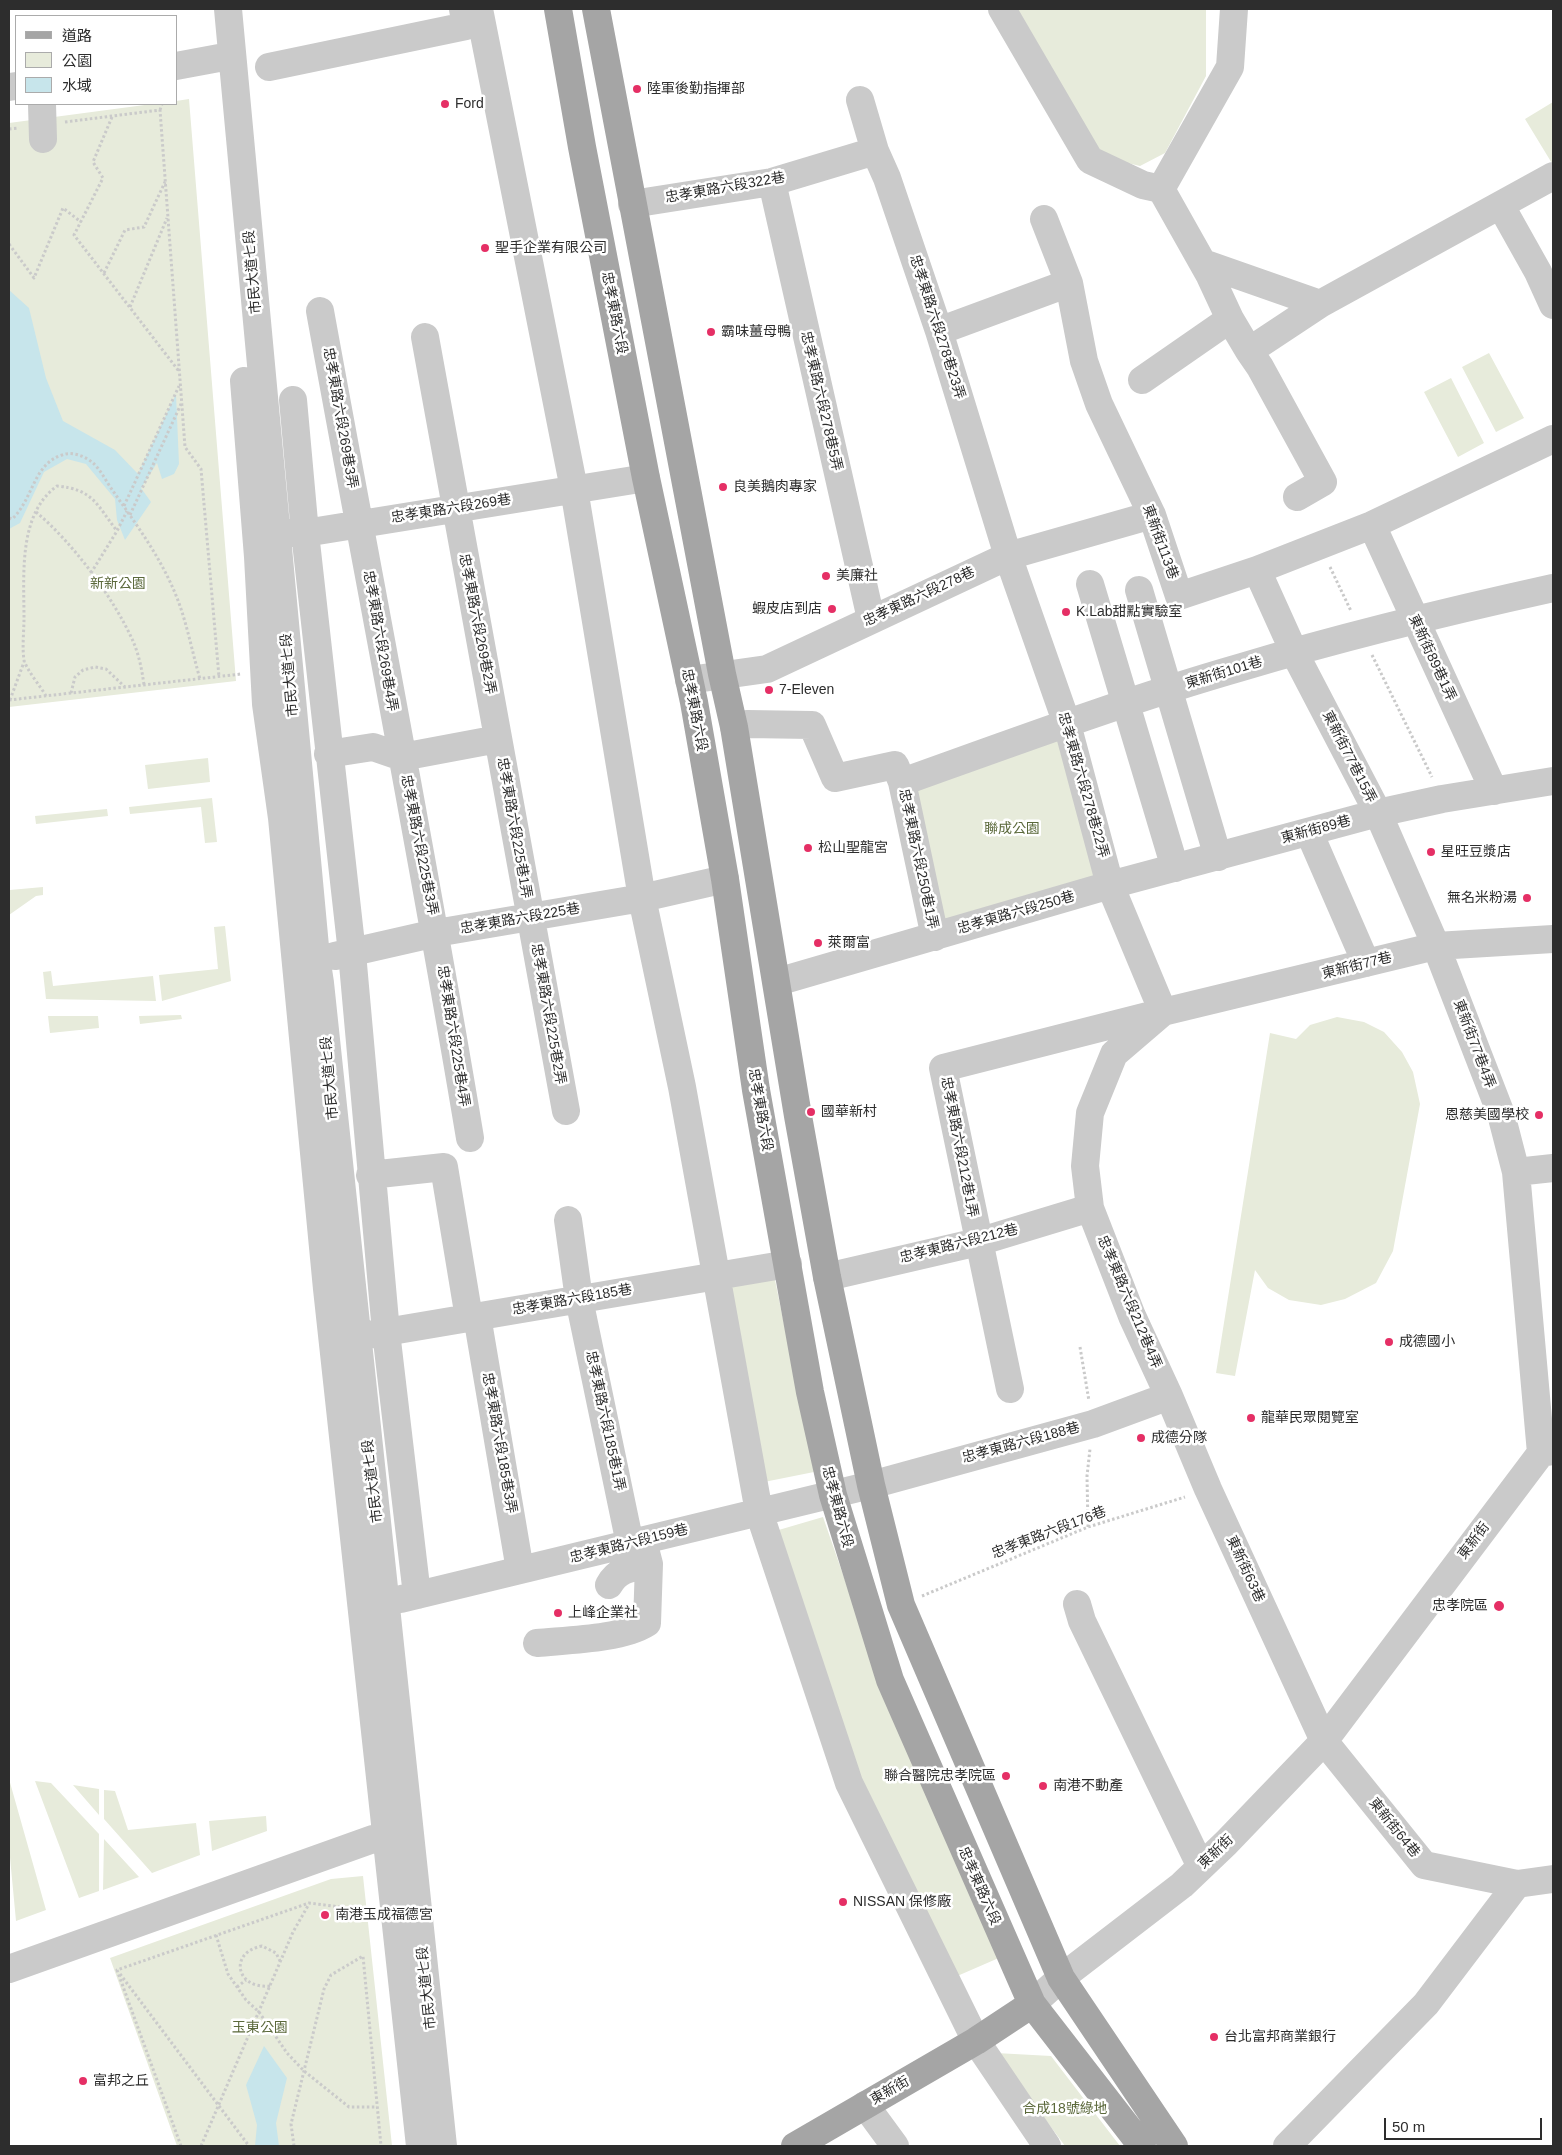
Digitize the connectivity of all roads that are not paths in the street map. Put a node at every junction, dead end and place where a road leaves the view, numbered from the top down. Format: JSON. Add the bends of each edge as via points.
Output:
{"nodes":[{"id":1,"x":213,"y":9,"type":"edge"},
{"id":2,"x":228,"y":9,"type":"edge"},
{"id":3,"x":558,"y":9,"type":"edge"},
{"id":4,"x":596,"y":9,"type":"edge"},
{"id":5,"x":1002,"y":9,"type":"edge"},
{"id":6,"x":1234,"y":9,"type":"edge"},
{"id":7,"x":473,"y":17,"type":"edge"},
{"id":8,"x":219,"y":58,"type":"junction"},
{"id":9,"x":178,"y":66,"type":"edge"},
{"id":10,"x":269,"y":67,"type":"dead end"},
{"id":11,"x":860,"y":100,"type":"dead end"},
{"id":12,"x":875,"y":151,"type":"junction"},
{"id":13,"x":1553,"y":176,"type":"edge"},
{"id":14,"x":772,"y":182,"type":"junction"},
{"id":15,"x":1161,"y":189,"type":"junction"},
{"id":16,"x":632,"y":204,"type":"junction"},
{"id":17,"x":1501,"y":206,"type":"junction"},
{"id":18,"x":1044,"y":219,"type":"dead end"},
{"id":19,"x":1203,"y":263,"type":"junction"},
{"id":20,"x":1069,"y":283,"type":"junction"},
{"id":21,"x":1320,"y":304,"type":"junction"},
{"id":22,"x":1553,"y":305,"type":"edge"},
{"id":23,"x":320,"y":311,"type":"dead end"},
{"id":24,"x":1230,"y":319,"type":"junction"},
{"id":25,"x":940,"y":331,"type":"junction"},
{"id":26,"x":425,"y":337,"type":"dead end"},
{"id":27,"x":1248,"y":351,"type":"junction"},
{"id":28,"x":1142,"y":380,"type":"dead end"},
{"id":29,"x":293,"y":400,"type":"dead end"},
{"id":30,"x":1553,"y":439,"type":"edge"},
{"id":31,"x":646,"y":478,"type":"junction"},
{"id":32,"x":574,"y":490,"type":"junction"},
{"id":33,"x":1297,"y":497,"type":"dead end"},
{"id":34,"x":455,"y":509,"type":"junction"},
{"id":35,"x":1152,"y":515,"type":"junction"},
{"id":36,"x":359,"y":524,"type":"junction"},
{"id":37,"x":1372,"y":525,"type":"junction"},
{"id":38,"x":305,"y":533,"type":"junction"},
{"id":39,"x":266,"y":534,"type":"junction"},
{"id":40,"x":1008,"y":556,"type":"junction"},
{"id":41,"x":1257,"y":570,"type":"junction"},
{"id":42,"x":1090,"y":584,"type":"dead end"},
{"id":43,"x":1553,"y":588,"type":"edge"},
{"id":44,"x":1139,"y":590,"type":"dead end"},
{"id":45,"x":871,"y":619,"type":"junction"},
{"id":46,"x":1414,"y":619,"type":"junction"},
{"id":47,"x":1294,"y":652,"type":"junction"},
{"id":48,"x":722,"y":674,"type":"junction"},
{"id":49,"x":688,"y":680,"type":"junction"},
{"id":50,"x":1167,"y":690,"type":"junction"},
{"id":51,"x":1125,"y":704,"type":"junction"},
{"id":52,"x":1067,"y":724,"type":"junction"},
{"id":53,"x":734,"y":728,"type":"junction"},
{"id":54,"x":498,"y":739,"type":"junction"},
{"id":55,"x":328,"y":754,"type":"junction"},
{"id":56,"x":402,"y":757,"type":"junction"},
{"id":57,"x":1553,"y":781,"type":"edge"},
{"id":58,"x":902,"y":782,"type":"junction"},
{"id":59,"x":1494,"y":792,"type":"junction"},
{"id":60,"x":1378,"y":813,"type":"junction"},
{"id":61,"x":1309,"y":832,"type":"junction"},
{"id":62,"x":1218,"y":858,"type":"junction"},
{"id":63,"x":1175,"y":868,"type":"junction"},
{"id":64,"x":724,"y":879,"type":"junction"},
{"id":65,"x":1110,"y":885,"type":"junction"},
{"id":66,"x":642,"y":898,"type":"junction"},
{"id":67,"x":530,"y":917,"type":"junction"},
{"id":68,"x":436,"y":933,"type":"junction"},
{"id":69,"x":934,"y":937,"type":"junction"},
{"id":70,"x":1553,"y":939,"type":"edge"},
{"id":71,"x":1436,"y":946,"type":"junction"},
{"id":72,"x":352,"y":953,"type":"junction"},
{"id":73,"x":316,"y":958,"type":"junction"},
{"id":74,"x":1366,"y":963,"type":"junction"},
{"id":75,"x":777,"y":982,"type":"junction"},
{"id":76,"x":1163,"y":1012,"type":"junction"},
{"id":77,"x":566,"y":1111,"type":"dead end"},
{"id":78,"x":470,"y":1138,"type":"dead end"},
{"id":79,"x":1553,"y":1168,"type":"edge"},
{"id":80,"x":1516,"y":1172,"type":"junction"},
{"id":81,"x":370,"y":1175,"type":"junction"},
{"id":82,"x":1090,"y":1208,"type":"junction"},
{"id":83,"x":568,"y":1220,"type":"dead end"},
{"id":84,"x":978,"y":1242,"type":"junction"},
{"id":85,"x":788,"y":1264,"type":"junction"},
{"id":86,"x":716,"y":1276,"type":"junction"},
{"id":87,"x":827,"y":1277,"type":"junction"},
{"id":88,"x":579,"y":1299,"type":"junction"},
{"id":89,"x":473,"y":1317,"type":"junction"},
{"id":90,"x":386,"y":1332,"type":"junction"},
{"id":91,"x":356,"y":1336,"type":"junction"},
{"id":92,"x":1010,"y":1388,"type":"dead end"},
{"id":93,"x":1169,"y":1396,"type":"junction"},
{"id":94,"x":1547,"y":1452,"type":"edge"},
{"id":95,"x":871,"y":1486,"type":"junction"},
{"id":96,"x":833,"y":1495,"type":"junction"},
{"id":97,"x":759,"y":1512,"type":"junction"},
{"id":98,"x":641,"y":1549,"type":"junction"},
{"id":99,"x":520,"y":1570,"type":"junction"},
{"id":100,"x":609,"y":1585,"type":"dead end"},
{"id":101,"x":418,"y":1595,"type":"junction"},
{"id":102,"x":387,"y":1603,"type":"junction"},
{"id":103,"x":1077,"y":1604,"type":"dead end"},
{"id":104,"x":537,"y":1643,"type":"dead end"},
{"id":105,"x":1324,"y":1741,"type":"junction"},
{"id":106,"x":387,"y":1836,"type":"junction"},
{"id":107,"x":1201,"y":1867,"type":"junction"},
{"id":108,"x":1553,"y":1879,"type":"edge"},
{"id":109,"x":1517,"y":1884,"type":"junction"},
{"id":110,"x":9,"y":1969,"type":"edge"},
{"id":111,"x":1061,"y":1978,"type":"junction"},
{"id":112,"x":1032,"y":2004,"type":"junction"},
{"id":113,"x":976,"y":2041,"type":"junction"},
{"id":114,"x":865,"y":2105,"type":"junction"},
{"id":115,"x":420,"y":2146,"type":"edge"},
{"id":116,"x":443,"y":2146,"type":"edge"},
{"id":117,"x":795,"y":2146,"type":"edge"},
{"id":118,"x":895,"y":2146,"type":"edge"},
{"id":119,"x":1047,"y":2146,"type":"edge"},
{"id":120,"x":1142,"y":2146,"type":"edge"},
{"id":121,"x":1174,"y":2146,"type":"edge"},
{"id":122,"x":1287,"y":2146,"type":"edge"}],
"edges":[{"from":1,"to":8,"type":"street","name":"市民大道七段"},
{"from":2,"to":39,"type":"street","name":"市民大道七段"},
{"from":3,"to":31,"type":"main road","name":"忠孝東路六段"},
{"from":4,"to":16,"type":"main road"},
{"from":5,"to":15,"type":"street","via":[[1090,160],[1143,185]]},
{"from":6,"to":15,"type":"street","via":[[1230,67]]},
{"from":7,"to":10,"type":"street"},
{"from":7,"to":32,"type":"street"},
{"from":8,"to":9,"type":"street"},
{"from":8,"to":39,"type":"street","name":"市民大道七段"},
{"from":11,"to":12,"type":"street","name":"忠孝東路六段278巷23弄"},
{"from":12,"to":14,"type":"street","name":"忠孝東路六段322巷"},
{"from":12,"to":25,"type":"street","name":"忠孝東路六段278巷23弄"},
{"from":13,"to":17,"type":"street"},
{"from":14,"to":16,"type":"street","name":"忠孝東路六段322巷"},
{"from":14,"to":45,"type":"street","name":"忠孝東路六段278巷5弄"},
{"from":15,"to":19,"type":"street"},
{"from":16,"to":48,"type":"main road"},
{"from":17,"to":21,"type":"street"},
{"from":17,"to":22,"type":"street"},
{"from":18,"to":20,"type":"street","name":"東新街113巷"},
{"from":19,"to":21,"type":"street"},
{"from":19,"to":24,"type":"street"},
{"from":20,"to":25,"type":"street"},
{"from":20,"to":35,"type":"street","name":"東新街113巷","via":[[1084,361],[1099,404]]},
{"from":21,"to":27,"type":"street"},
{"from":23,"to":36,"type":"street","name":"忠孝東路六段269巷3弄"},
{"from":24,"to":27,"type":"street"},
{"from":24,"to":28,"type":"street"},
{"from":25,"to":40,"type":"street","name":"忠孝東路六段278巷23弄"},
{"from":26,"to":34,"type":"street","name":"忠孝東路六段269巷2弄"},
{"from":27,"to":33,"type":"street","via":[[1323,482]]},
{"from":29,"to":38,"type":"street"},
{"from":30,"to":37,"type":"street","name":"東新街113巷"},
{"from":31,"to":32,"type":"street","name":"忠孝東路六段269巷"},
{"from":31,"to":49,"type":"main road","name":"忠孝東路六段"},
{"from":32,"to":34,"type":"street","name":"忠孝東路六段269巷"},
{"from":32,"to":66,"type":"street"},
{"from":34,"to":36,"type":"street","name":"忠孝東路六段269巷"},
{"from":34,"to":54,"type":"street","name":"忠孝東路六段269巷2弄"},
{"from":35,"to":40,"type":"street","name":"忠孝東路六段278巷"},
{"from":35,"to":41,"type":"street","name":"東新街113巷","via":[[1179,596]]},
{"from":36,"to":38,"type":"street","name":"忠孝東路六段269巷"},
{"from":36,"to":56,"type":"street","name":"忠孝東路六段269巷4弄"},
{"from":37,"to":41,"type":"street","name":"東新街113巷"},
{"from":37,"to":46,"type":"street","name":"東新街89巷1弄"},
{"from":38,"to":39,"type":"street","name":"忠孝東路六段269巷"},
{"from":38,"to":55,"type":"street"},
{"from":39,"to":73,"type":"street","name":"市民大道七段"},
{"from":39,"to":106,"type":"street","name":"市民大道七段","via":[[266,704],[282,818],[327,1289]]},
{"from":40,"to":45,"type":"street","name":"忠孝東路六段278巷"},
{"from":40,"to":52,"type":"street","name":"忠孝東路六段278巷22弄"},
{"from":41,"to":47,"type":"street","name":"東新街77巷15弄"},
{"from":42,"to":51,"type":"street"},
{"from":43,"to":46,"type":"street","name":"東新街101巷"},
{"from":44,"to":50,"type":"street"},
{"from":45,"to":48,"type":"street","name":"忠孝東路六段278巷","via":[[766,669]]},
{"from":46,"to":47,"type":"street","name":"東新街101巷"},
{"from":46,"to":59,"type":"street","name":"東新街89巷1弄"},
{"from":47,"to":50,"type":"street","name":"東新街101巷"},
{"from":47,"to":60,"type":"street","name":"東新街77巷15弄"},
{"from":48,"to":49,"type":"street","name":"忠孝東路六段278巷"},
{"from":48,"to":53,"type":"main road"},
{"from":49,"to":64,"type":"main road","name":"忠孝東路六段"},
{"from":50,"to":51,"type":"street","name":"東新街101巷"},
{"from":50,"to":62,"type":"street"},
{"from":51,"to":52,"type":"street","name":"東新街101巷"},
{"from":51,"to":63,"type":"street"},
{"from":52,"to":58,"type":"street","name":"東新街101巷"},
{"from":52,"to":65,"type":"street","name":"忠孝東路六段278巷22弄"},
{"from":53,"to":58,"type":"street","via":[[747,724],[812,725],[836,778],[895,764]]},
{"from":53,"to":75,"type":"main road"},
{"from":54,"to":56,"type":"street"},
{"from":54,"to":67,"type":"street","name":"忠孝東路六段225巷1弄"},
{"from":55,"to":56,"type":"street","via":[[373,747]]},
{"from":55,"to":72,"type":"street"},
{"from":56,"to":68,"type":"street","name":"忠孝東路六段225巷3弄"},
{"from":57,"to":59,"type":"street","name":"東新街89巷"},
{"from":58,"to":69,"type":"street","name":"忠孝東路六段250巷1弄"},
{"from":59,"to":60,"type":"street","name":"東新街89巷"},
{"from":60,"to":61,"type":"street","name":"東新街89巷"},
{"from":60,"to":71,"type":"street","name":"東新街77巷15弄"},
{"from":61,"to":62,"type":"street","name":"東新街89巷"},
{"from":61,"to":74,"type":"street"},
{"from":62,"to":63,"type":"street","name":"東新街89巷"},
{"from":63,"to":65,"type":"street","name":"東新街89巷"},
{"from":64,"to":66,"type":"street","name":"忠孝東路六段225巷"},
{"from":64,"to":85,"type":"main road","name":"忠孝東路六段","via":[[756,1090]]},
{"from":65,"to":69,"type":"street","name":"忠孝東路六段250巷"},
{"from":65,"to":76,"type":"street","name":"忠孝東路六段278巷22弄"},
{"from":66,"to":67,"type":"street","name":"忠孝東路六段225巷"},
{"from":66,"to":86,"type":"street","via":[[682,1087]]},
{"from":67,"to":68,"type":"street","name":"忠孝東路六段225巷"},
{"from":67,"to":77,"type":"street","name":"忠孝東路六段225巷2弄"},
{"from":68,"to":72,"type":"street","name":"忠孝東路六段225巷"},
{"from":68,"to":78,"type":"street","name":"忠孝東路六段225巷4弄"},
{"from":69,"to":75,"type":"street","name":"忠孝東路六段250巷"},
{"from":70,"to":71,"type":"street","name":"東新街77巷"},
{"from":71,"to":74,"type":"street","name":"東新街77巷"},
{"from":71,"to":80,"type":"street","name":"東新街77巷4弄","via":[[1501,1114]]},
{"from":72,"to":73,"type":"street","name":"忠孝東路六段225巷"},
{"from":72,"to":81,"type":"street"},
{"from":73,"to":91,"type":"street","name":"市民大道七段"},
{"from":74,"to":76,"type":"street","name":"東新街77巷"},
{"from":75,"to":87,"type":"main road"},
{"from":76,"to":82,"type":"street","name":"忠孝東路六段212巷4弄","via":[[1114,1054],[1090,1113],[1085,1166]]},
{"from":76,"to":84,"type":"street","name":"忠孝東路六段212巷1弄","via":[[943,1068]]},
{"from":79,"to":80,"type":"street"},
{"from":80,"to":94,"type":"street","name":"東新街"},
{"from":81,"to":89,"type":"street","name":"忠孝東路六段185巷3弄","via":[[444,1167]]},
{"from":81,"to":90,"type":"street"},
{"from":82,"to":84,"type":"street","name":"忠孝東路六段212巷"},
{"from":82,"to":93,"type":"street","name":"忠孝東路六段212巷4弄","via":[[1132,1316]]},
{"from":83,"to":88,"type":"street","name":"忠孝東路六段185巷1弄"},
{"from":84,"to":87,"type":"street","name":"忠孝東路六段212巷"},
{"from":84,"to":92,"type":"street","name":"忠孝東路六段212巷1弄"},
{"from":85,"to":86,"type":"street","name":"忠孝東路六段185巷"},
{"from":85,"to":96,"type":"main road","name":"忠孝東路六段","via":[[810,1392]]},
{"from":86,"to":88,"type":"street","name":"忠孝東路六段185巷"},
{"from":86,"to":97,"type":"street"},
{"from":87,"to":95,"type":"main road"},
{"from":88,"to":89,"type":"street","name":"忠孝東路六段185巷"},
{"from":88,"to":98,"type":"street","name":"忠孝東路六段185巷1弄"},
{"from":89,"to":90,"type":"street","name":"忠孝東路六段185巷"},
{"from":89,"to":99,"type":"street","name":"忠孝東路六段185巷3弄"},
{"from":90,"to":91,"type":"street","name":"忠孝東路六段185巷"},
{"from":90,"to":101,"type":"street"},
{"from":91,"to":102,"type":"street","name":"市民大道七段"},
{"from":93,"to":95,"type":"street","name":"忠孝東路六段188巷","via":[[1093,1424]]},
{"from":93,"to":105,"type":"street","name":"東新街63巷","via":[[1208,1489]]},
{"from":94,"to":105,"type":"street","name":"東新街"},
{"from":95,"to":96,"type":"street","name":"忠孝東路六段159巷"},
{"from":95,"to":111,"type":"main road","via":[[901,1605]]},
{"from":96,"to":97,"type":"street","name":"忠孝東路六段159巷"},
{"from":96,"to":112,"type":"main road","name":"忠孝東路六段","via":[[890,1680]]},
{"from":97,"to":98,"type":"street","name":"忠孝東路六段159巷"},
{"from":97,"to":113,"type":"street","via":[[849,1783]]},
{"from":98,"to":99,"type":"street","name":"忠孝東路六段159巷"},
{"from":98,"to":100,"type":"street"},
{"from":98,"to":104,"type":"street","name":"忠孝東路六段185巷1弄","via":[[647,1623],[638,1629],[586,1639]]},
{"from":99,"to":101,"type":"street","name":"忠孝東路六段159巷"},
{"from":101,"to":102,"type":"street","name":"忠孝東路六段159巷"},
{"from":102,"to":116,"type":"street","name":"市民大道七段"},
{"from":103,"to":107,"type":"street","via":[[1082,1621]]},
{"from":105,"to":107,"type":"street","name":"東新街"},
{"from":105,"to":109,"type":"street","name":"東新街64巷","via":[[1424,1865]]},
{"from":106,"to":110,"type":"street"},
{"from":106,"to":115,"type":"street","name":"市民大道七段"},
{"from":107,"to":111,"type":"street","name":"東新街"},
{"from":108,"to":109,"type":"street","name":"東新街64巷"},
{"from":109,"to":122,"type":"street","via":[[1426,2004]]},
{"from":111,"to":112,"type":"street","name":"東新街"},
{"from":111,"to":121,"type":"main road"},
{"from":112,"to":113,"type":"main road","name":"東新街"},
{"from":112,"to":120,"type":"main road","name":"忠孝東路六段"},
{"from":113,"to":114,"type":"main road","name":"東新街"},
{"from":113,"to":119,"type":"street"},
{"from":114,"to":117,"type":"main road","name":"東新街"},
{"from":114,"to":118,"type":"street"}]}
